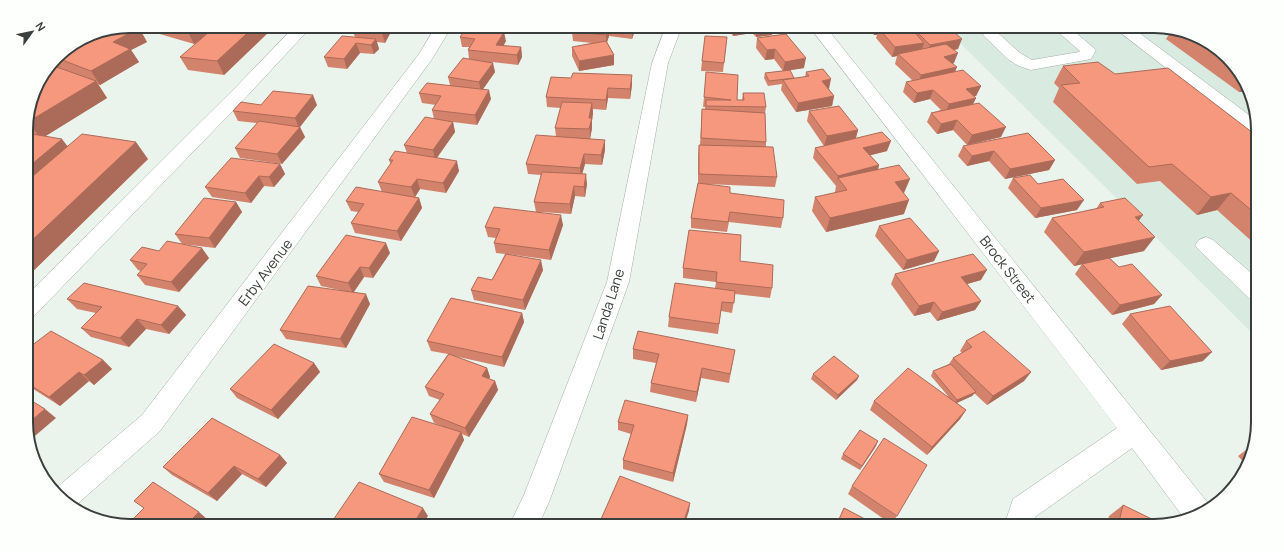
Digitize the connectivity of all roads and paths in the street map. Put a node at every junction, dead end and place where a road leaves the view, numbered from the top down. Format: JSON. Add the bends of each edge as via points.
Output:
{"nodes":[{"id":1,"x":297,"y":33,"type":"edge"},
{"id":2,"x":440,"y":33,"type":"edge"},
{"id":3,"x":671,"y":33,"type":"edge"},
{"id":4,"x":822,"y":33,"type":"edge"},
{"id":5,"x":992,"y":33,"type":"edge"},
{"id":6,"x":1067,"y":33,"type":"edge"},
{"id":7,"x":1129,"y":33,"type":"edge"},
{"id":8,"x":1251,"y":125,"type":"edge"},
{"id":9,"x":1206,"y":245,"type":"dead end"},
{"id":10,"x":1251,"y":287,"type":"edge"},
{"id":11,"x":33,"y":303,"type":"edge"},
{"id":12,"x":1135,"y":431,"type":"junction"},
{"id":13,"x":67,"y":496,"type":"edge"},
{"id":14,"x":1195,"y":510,"type":"edge"},
{"id":15,"x":526,"y":519,"type":"edge"},
{"id":16,"x":1020,"y":519,"type":"edge"}],
"edges":[{"from":1,"to":11,"type":"street"},
{"from":2,"to":13,"type":"street","name":"Erby Avenue","via":[[426,56],[151,423]]},
{"from":3,"to":15,"type":"street","name":"Landa Lane","via":[[660,63],[618,282]]},
{"from":4,"to":12,"type":"street","name":"Brock Street"},
{"from":5,"to":6,"type":"street","via":[[991,35],[1017,59],[1031,65],[1086,56],[1088,50]]},
{"from":7,"to":8,"type":"street"},
{"from":9,"to":10,"type":"street"},
{"from":12,"to":14,"type":"street","name":"Brock Street"},
{"from":12,"to":16,"type":"street","via":[[1023,509]]}]}
